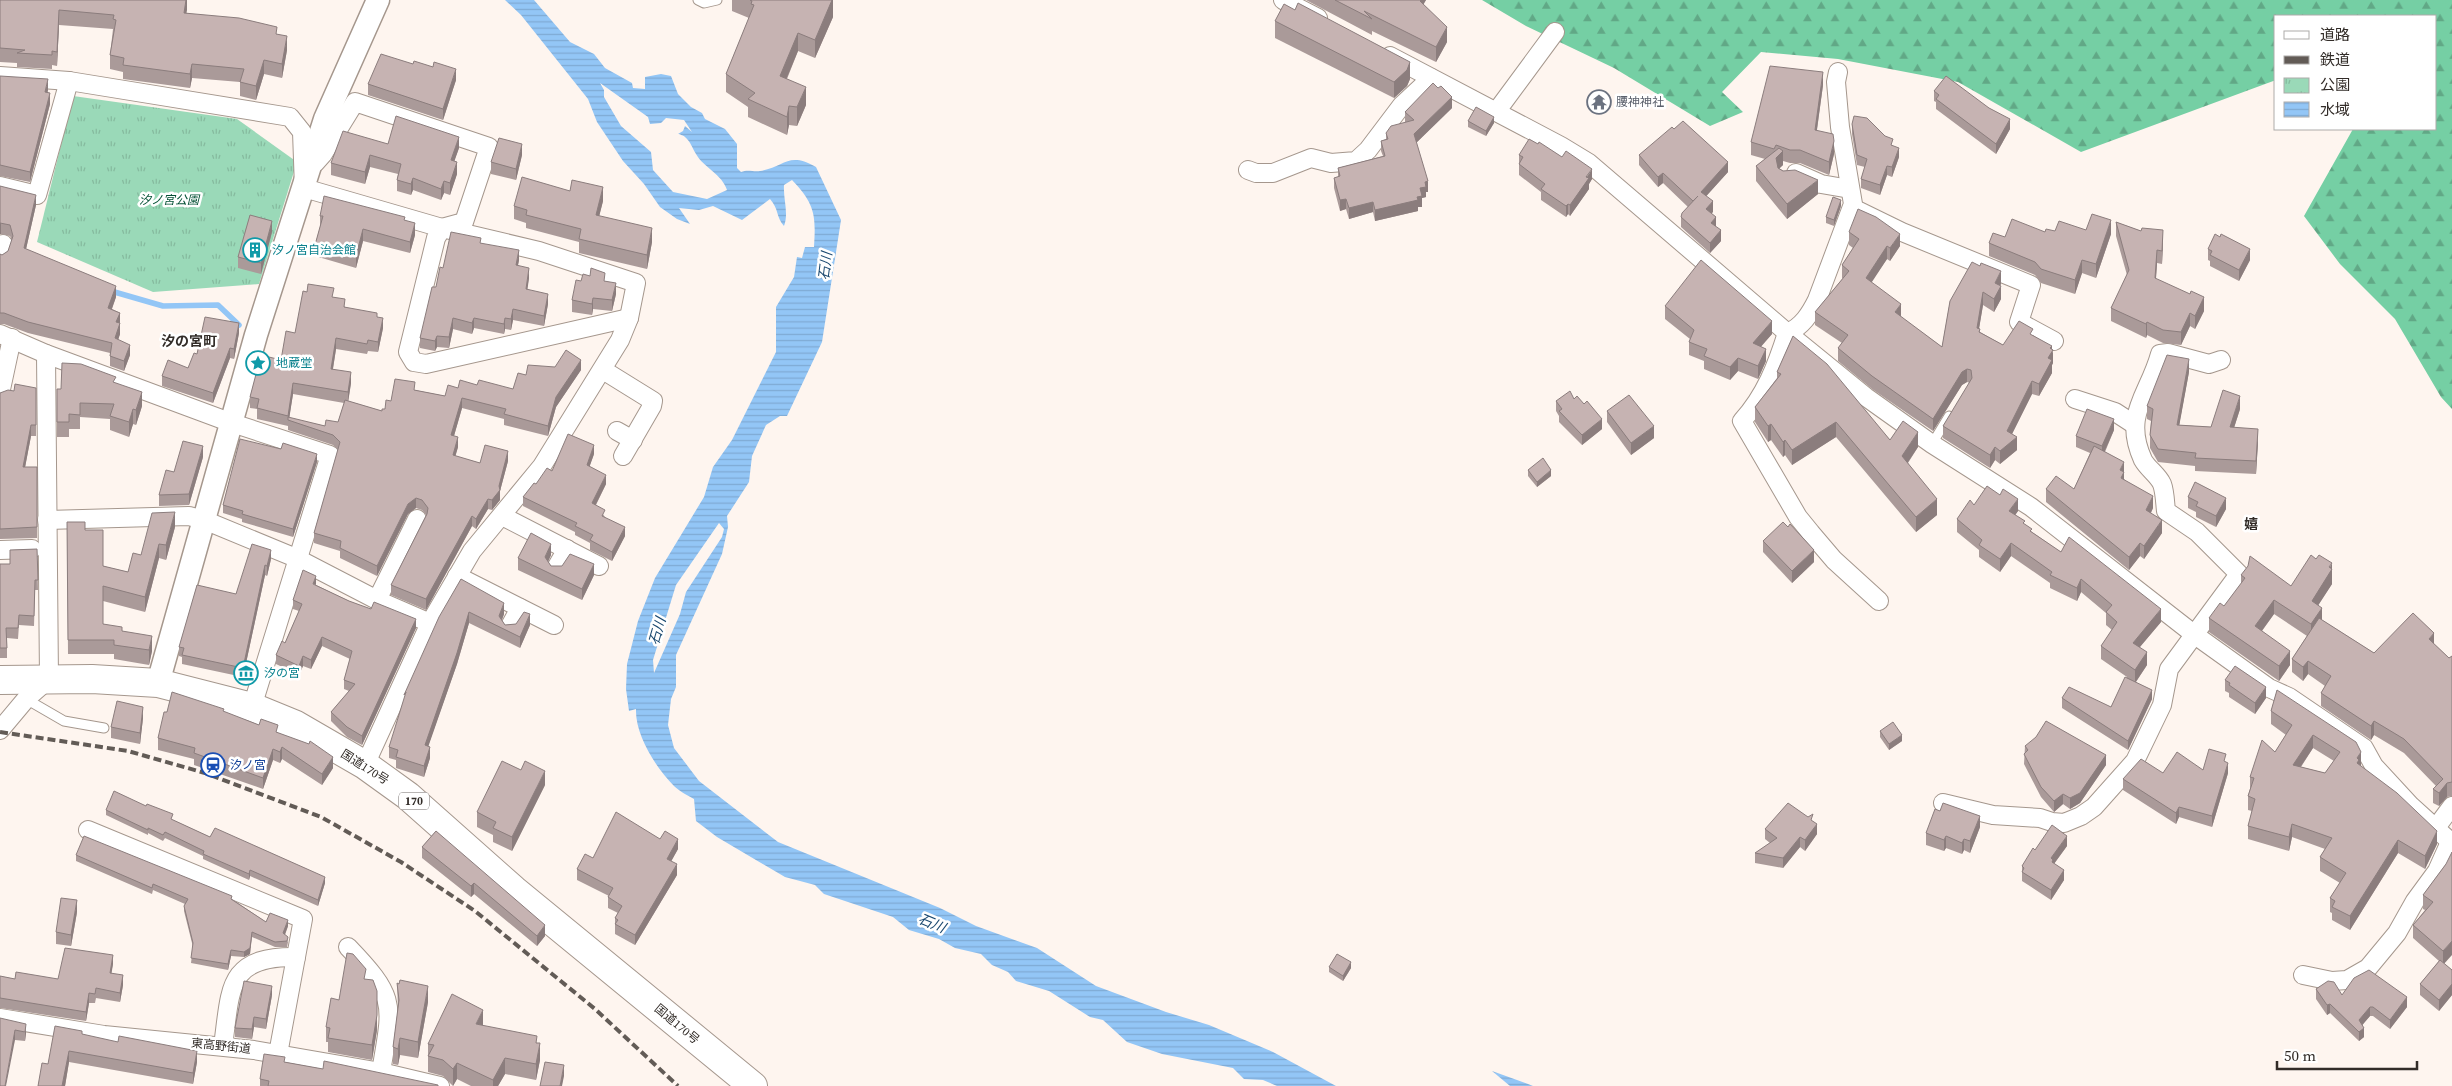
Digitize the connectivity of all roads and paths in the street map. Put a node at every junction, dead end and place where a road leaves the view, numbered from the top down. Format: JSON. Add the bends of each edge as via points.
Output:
{"nodes":[{"id":1,"x":378,"y":0,"type":"edge"},
{"id":2,"x":698,"y":0,"type":"edge"},
{"id":3,"x":717,"y":0,"type":"edge"},
{"id":4,"x":1283,"y":0,"type":"edge"},
{"id":5,"x":1335,"y":27,"type":"edge"},
{"id":6,"x":1555,"y":32,"type":"dead end"},
{"id":7,"x":1378,"y":50,"type":"edge"},
{"id":8,"x":1838,"y":72,"type":"dead end"},
{"id":9,"x":0,"y":76,"type":"edge"},
{"id":10,"x":1430,"y":78,"type":"junction"},
{"id":11,"x":69,"y":81,"type":"junction"},
{"id":12,"x":1496,"y":112,"type":"junction"},
{"id":13,"x":1248,"y":170,"type":"dead end"},
{"id":14,"x":1786,"y":175,"type":"edge"},
{"id":15,"x":307,"y":178,"type":"junction"},
{"id":16,"x":0,"y":186,"type":"edge"},
{"id":17,"x":1850,"y":189,"type":"junction"},
{"id":18,"x":1852,"y":208,"type":"junction"},
{"id":19,"x":442,"y":228,"type":"junction"},
{"id":20,"x":629,"y":318,"type":"junction"},
{"id":21,"x":1787,"y":333,"type":"junction"},
{"id":22,"x":6,"y":336,"type":"edge"},
{"id":23,"x":2054,"y":341,"type":"dead end"},
{"id":24,"x":46,"y":354,"type":"junction"},
{"id":25,"x":2221,"y":360,"type":"dead end"},
{"id":26,"x":603,"y":370,"type":"junction"},
{"id":27,"x":0,"y":394,"type":"edge"},
{"id":28,"x":2075,"y":400,"type":"dead end"},
{"id":29,"x":1957,"y":404,"type":"edge"},
{"id":30,"x":232,"y":423,"type":"junction"},
{"id":31,"x":2135,"y":425,"type":"junction"},
{"id":32,"x":616,"y":431,"type":"dead end"},
{"id":33,"x":632,"y":440,"type":"junction"},
{"id":34,"x":1932,"y":444,"type":"junction"},
{"id":35,"x":623,"y":456,"type":"dead end"},
{"id":36,"x":502,"y":516,"type":"junction"},
{"id":37,"x":46,"y":520,"type":"junction"},
{"id":38,"x":204,"y":520,"type":"junction"},
{"id":39,"x":417,"y":520,"type":"dead end"},
{"id":40,"x":47,"y":548,"type":"junction"},
{"id":41,"x":0,"y":550,"type":"edge"},
{"id":42,"x":567,"y":550,"type":"junction"},
{"id":43,"x":296,"y":558,"type":"junction"},
{"id":44,"x":599,"y":566,"type":"dead end"},
{"id":45,"x":556,"y":568,"type":"edge"},
{"id":46,"x":457,"y":576,"type":"junction"},
{"id":47,"x":378,"y":600,"type":"junction"},
{"id":48,"x":1880,"y":602,"type":"dead end"},
{"id":49,"x":520,"y":608,"type":"junction"},
{"id":50,"x":430,"y":623,"type":"junction"},
{"id":51,"x":554,"y":625,"type":"dead end"},
{"id":52,"x":510,"y":626,"type":"edge"},
{"id":53,"x":2195,"y":635,"type":"junction"},
{"id":54,"x":49,"y":679,"type":"junction"},
{"id":55,"x":0,"y":680,"type":"edge"},
{"id":56,"x":158,"y":683,"type":"junction"},
{"id":57,"x":26,"y":699,"type":"junction"},
{"id":58,"x":252,"y":707,"type":"junction"},
{"id":59,"x":104,"y":728,"type":"dead end"},
{"id":60,"x":0,"y":730,"type":"edge"},
{"id":61,"x":365,"y":765,"type":"junction"},
{"id":62,"x":1943,"y":803,"type":"edge"},
{"id":63,"x":2452,"y":806,"type":"edge"},
{"id":64,"x":2435,"y":829,"type":"junction"},
{"id":65,"x":88,"y":830,"type":"dead end"},
{"id":66,"x":2451,"y":843,"type":"edge"},
{"id":67,"x":348,"y":947,"type":"dead end"},
{"id":68,"x":296,"y":957,"type":"junction"},
{"id":69,"x":2303,"y":976,"type":"dead end"},
{"id":70,"x":0,"y":1018,"type":"edge"},
{"id":71,"x":222,"y":1046,"type":"junction"},
{"id":72,"x":278,"y":1054,"type":"junction"},
{"id":73,"x":381,"y":1072,"type":"junction"},
{"id":74,"x":440,"y":1086,"type":"edge"},
{"id":75,"x":753,"y":1086,"type":"edge"}],
"edges":[{"from":1,"to":15,"type":"street","via":[[325,119]]},
{"from":2,"to":3,"type":"lane","via":[[704,3]]},
{"from":4,"to":5,"type":"street"},
{"from":6,"to":12,"type":"street"},
{"from":7,"to":10,"type":"street"},
{"from":8,"to":17,"type":"street","via":[[1840,127]]},
{"from":9,"to":11,"type":"street"},
{"from":10,"to":12,"type":"street"},
{"from":10,"to":13,"type":"street","via":[[1356,161],[1331,163],[1311,158],[1272,173]]},
{"from":11,"to":15,"type":"street","via":[[290,117],[302,132]]},
{"from":11,"to":16,"type":"street","via":[[37,195]]},
{"from":12,"to":21,"type":"street","via":[[1589,163]]},
{"from":14,"to":17,"type":"street","via":[[1796,173],[1821,184]]},
{"from":15,"to":19,"type":"street"},
{"from":15,"to":19,"type":"street","via":[[355,102],[488,147],[464,222]]},
{"from":15,"to":30,"type":"street","via":[[256,335]]},
{"from":17,"to":18,"type":"street"},
{"from":18,"to":21,"type":"street","via":[[1810,314],[1797,329]]},
{"from":18,"to":23,"type":"street","via":[[2031,285],[2019,322]]},
{"from":19,"to":20,"type":"street","via":[[539,251],[636,283]]},
{"from":19,"to":20,"type":"street","via":[[436,238],[408,352],[414,362],[426,364]]},
{"from":20,"to":26,"type":"street"},
{"from":21,"to":34,"type":"street","via":[[1866,397]]},
{"from":21,"to":48,"type":"street","via":[[1756,406],[1742,421],[1807,528],[1834,560]]},
{"from":22,"to":24,"type":"street"},
{"from":22,"to":27,"type":"street"},
{"from":24,"to":30,"type":"street"},
{"from":24,"to":37,"type":"street"},
{"from":25,"to":31,"type":"street","via":[[2209,364],[2168,352],[2160,354],[2142,395]]},
{"from":26,"to":33,"type":"street","via":[[653,401]]},
{"from":26,"to":36,"type":"street","via":[[542,466]]},
{"from":28,"to":31,"type":"street","via":[[2115,412]]},
{"from":29,"to":34,"type":"lane"},
{"from":30,"to":38,"type":"street"},
{"from":30,"to":43,"type":"street","via":[[330,455]]},
{"from":31,"to":53,"type":"street","via":[[2145,463],[2162,484],[2166,511],[2197,532],[2239,574]]},
{"from":32,"to":33,"type":"street"},
{"from":33,"to":35,"type":"street"},
{"from":34,"to":53,"type":"street","via":[[2031,507]]},
{"from":36,"to":42,"type":"street"},
{"from":36,"to":46,"type":"street","via":[[472,550]]},
{"from":37,"to":38,"type":"street","via":[[189,516]]},
{"from":37,"to":40,"type":"street"},
{"from":38,"to":43,"type":"street"},
{"from":38,"to":56,"type":"street"},
{"from":39,"to":47,"type":"street"},
{"from":40,"to":41,"type":"street"},
{"from":40,"to":54,"type":"street"},
{"from":42,"to":44,"type":"street"},
{"from":42,"to":45,"type":"street"},
{"from":43,"to":47,"type":"street"},
{"from":43,"to":58,"type":"street"},
{"from":46,"to":49,"type":"street"},
{"from":46,"to":50,"type":"street"},
{"from":47,"to":50,"type":"street"},
{"from":49,"to":51,"type":"street"},
{"from":49,"to":52,"type":"street"},
{"from":50,"to":61,"type":"street"},
{"from":53,"to":62,"type":"street","via":[[2169,669],[2162,705],[2136,761],[2108,793],[2081,816],[2064,823],[2052,822],[2040,818],[1993,815]]},
{"from":53,"to":64,"type":"street","via":[[2269,688],[2289,697],[2364,748],[2374,766]]},
{"from":54,"to":55,"type":"highway","name":"国道170号","number":"170"},
{"from":54,"to":56,"type":"highway","name":"国道170号","number":"170"},
{"from":54,"to":57,"type":"street"},
{"from":56,"to":58,"type":"highway","name":"国道170号","number":"170"},
{"from":57,"to":59,"type":"lane","via":[[64,721]]},
{"from":57,"to":60,"type":"street"},
{"from":58,"to":61,"type":"highway","name":"国道170号","number":"170","via":[[296,725]]},
{"from":61,"to":75,"type":"highway","name":"国道170号","number":"170","via":[[408,796],[514,890]]},
{"from":63,"to":64,"type":"street"},
{"from":64,"to":66,"type":"street"},
{"from":65,"to":68,"type":"street","via":[[303,919]]},
{"from":66,"to":69,"type":"street","via":[[2437,872],[2396,934],[2368,968],[2347,980]]},
{"from":67,"to":73,"type":"street","via":[[371,970],[389,1003]]},
{"from":68,"to":71,"type":"street","via":[[259,960],[240,973],[229,999]]},
{"from":68,"to":72,"type":"street"},
{"from":70,"to":71,"type":"street","name":"東高野街道","via":[[104,1034]]},
{"from":71,"to":72,"type":"street","name":"東高野街道"},
{"from":72,"to":73,"type":"street","name":"東高野街道"},
{"from":73,"to":74,"type":"street","name":"東高野街道"}]}
